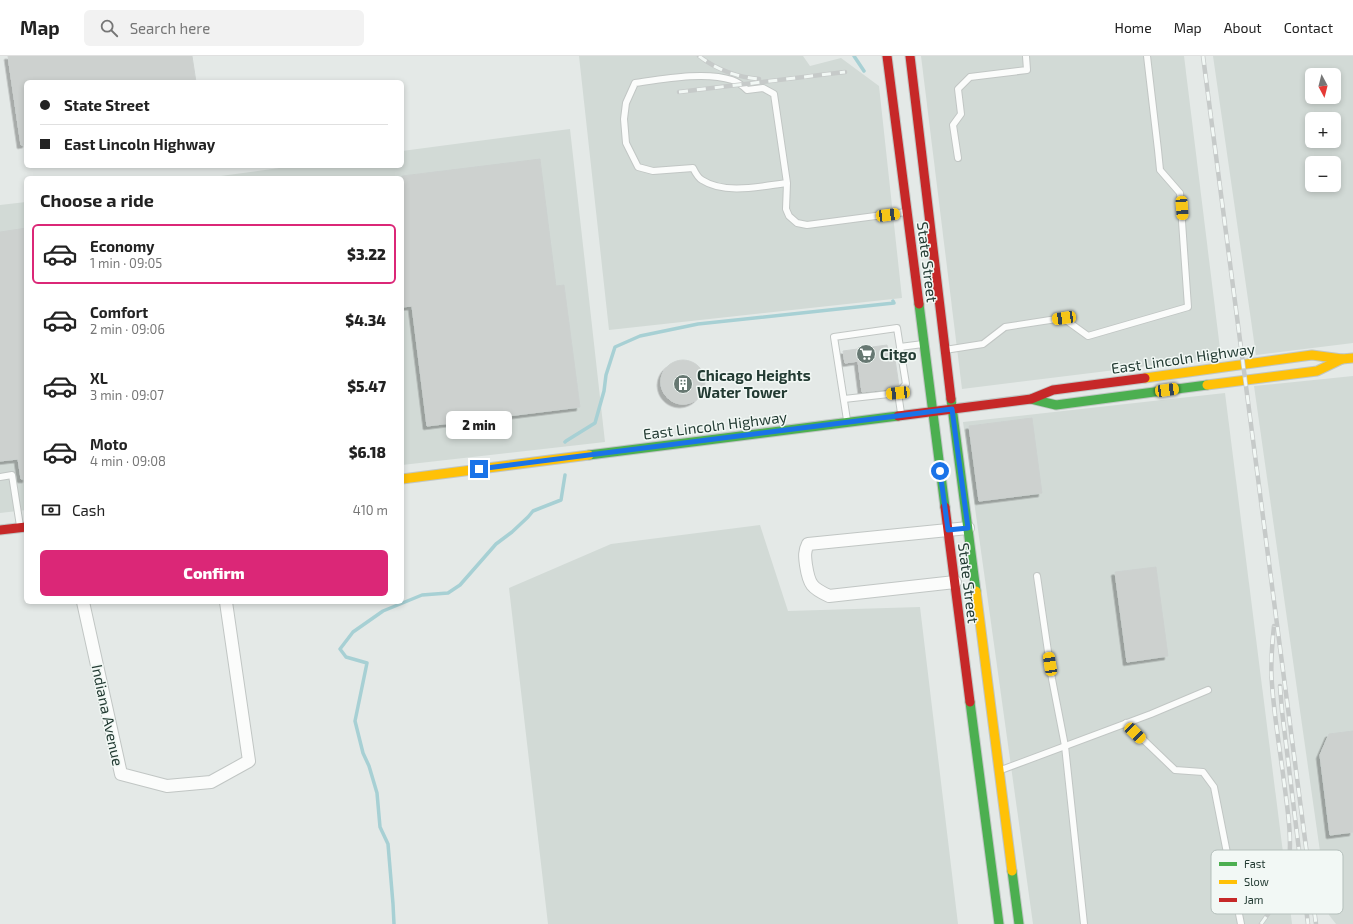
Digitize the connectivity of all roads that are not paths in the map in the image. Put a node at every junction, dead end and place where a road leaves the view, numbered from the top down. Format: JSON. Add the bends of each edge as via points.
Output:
{"nodes":[{"id":1,"x":887,"y":56,"type":"edge"},
{"id":2,"x":910,"y":56,"type":"edge"},
{"id":3,"x":1026,"y":56,"type":"edge"},
{"id":4,"x":1147,"y":56,"type":"edge"},
{"id":5,"x":958,"y":158,"type":"dead end"},
{"id":6,"x":787,"y":184,"type":"junction"},
{"id":7,"x":908,"y":212,"type":"junction"},
{"id":8,"x":925,"y":344,"type":"junction"},
{"id":9,"x":900,"y":347,"type":"junction"},
{"id":10,"x":945,"y":350,"type":"junction"},
{"id":11,"x":1353,"y":358,"type":"edge"},
{"id":12,"x":1342,"y":359,"type":"junction"},
{"id":13,"x":898,"y":393,"type":"junction"},
{"id":14,"x":844,"y":399,"type":"junction"},
{"id":15,"x":1031,"y":399,"type":"junction"},
{"id":16,"x":952,"y":409,"type":"junction"},
{"id":17,"x":933,"y":412,"type":"junction"},
{"id":18,"x":902,"y":415,"type":"junction"},
{"id":19,"x":847,"y":422,"type":"junction"},
{"id":20,"x":0,"y":477,"type":"edge"},
{"id":21,"x":404,"y":479,"type":"edge"},
{"id":22,"x":23,"y":527,"type":"edge"},
{"id":23,"x":968,"y":528,"type":"junction"},
{"id":24,"x":0,"y":530,"type":"edge"},
{"id":25,"x":948,"y":530,"type":"junction"},
{"id":26,"x":1037,"y":576,"type":"dead end"},
{"id":27,"x":955,"y":582,"type":"junction"},
{"id":28,"x":83,"y":604,"type":"edge"},
{"id":29,"x":226,"y":604,"type":"edge"},
{"id":30,"x":1208,"y":690,"type":"dead end"},
{"id":31,"x":1126,"y":723,"type":"junction"},
{"id":32,"x":1065,"y":746,"type":"junction"},
{"id":33,"x":999,"y":770,"type":"junction"},
{"id":34,"x":1226,"y":850,"type":"edge"},
{"id":35,"x":1239,"y":914,"type":"edge"},
{"id":36,"x":999,"y":924,"type":"edge"},
{"id":37,"x":1020,"y":924,"type":"edge"},
{"id":38,"x":1084,"y":924,"type":"edge"},
{"id":39,"x":1241,"y":924,"type":"edge"}],
"edges":[{"from":1,"to":7,"type":"street","name":"State Street"},
{"from":2,"to":10,"type":"street","name":"State Street"},
{"from":3,"to":5,"type":"lane","via":[[1027,70],[970,77],[958,89],[961,114],[953,125]]},
{"from":4,"to":10,"type":"lane","via":[[1160,170],[1180,193],[1188,307],[1088,336],[1064,318],[1004,327],[983,344]]},
{"from":6,"to":6,"type":"lane","via":[[774,94],[763,88],[747,90],[733,80],[718,77],[668,78],[635,83],[626,103],[624,119],[626,143],[638,167],[653,171],[693,168],[700,180],[711,185],[734,189]]},
{"from":6,"to":7,"type":"lane","via":[[786,209],[789,216],[807,225]]},
{"from":7,"to":8,"type":"street","name":"State Street"},
{"from":8,"to":9,"type":"lane"},
{"from":8,"to":17,"type":"street","name":"State Street"},
{"from":9,"to":13,"type":"lane","via":[[906,384]]},
{"from":9,"to":14,"type":"lane","via":[[897,328],[834,337]]},
{"from":10,"to":16,"type":"street","name":"State Street"},
{"from":11,"to":12,"type":"street","name":"East Lincoln Highway"},
{"from":12,"to":15,"type":"street","name":"East Lincoln Highway","via":[[1312,356],[1053,390]]},
{"from":12,"to":15,"type":"street","name":"East Lincoln Highway","via":[[1317,371],[1080,402],[1056,405]]},
{"from":13,"to":14,"type":"lane"},
{"from":13,"to":18,"type":"lane"},
{"from":14,"to":19,"type":"lane"},
{"from":15,"to":16,"type":"street","name":"East Lincoln Highway"},
{"from":16,"to":17,"type":"street","name":"East Lincoln Highway"},
{"from":16,"to":23,"type":"street","name":"State Street"},
{"from":17,"to":18,"type":"street","name":"East Lincoln Highway"},
{"from":17,"to":25,"type":"street","name":"State Street"},
{"from":18,"to":19,"type":"street","name":"East Lincoln Highway"},
{"from":19,"to":21,"type":"street","name":"East Lincoln Highway"},
{"from":20,"to":22,"type":"lane","via":[[12,475]]},
{"from":22,"to":24,"type":"street"},
{"from":23,"to":25,"type":"street"},
{"from":23,"to":33,"type":"street","name":"State Street"},
{"from":25,"to":27,"type":"street","name":"State Street"},
{"from":25,"to":27,"type":"street","via":[[808,544],[804,551],[808,579],[816,590],[829,596]]},
{"from":26,"to":32,"type":"lane"},
{"from":27,"to":36,"type":"street","name":"State Street"},
{"from":28,"to":29,"type":"street","name":"Indiana Avenue","via":[[121,774],[167,786],[211,782],[249,761]]},
{"from":30,"to":31,"type":"lane"},
{"from":31,"to":32,"type":"lane"},
{"from":31,"to":34,"type":"lane","via":[[1175,770],[1203,772],[1214,787]]},
{"from":32,"to":33,"type":"lane"},
{"from":32,"to":38,"type":"lane"},
{"from":33,"to":37,"type":"street","name":"State Street"},
{"from":35,"to":39,"type":"lane"}]}
